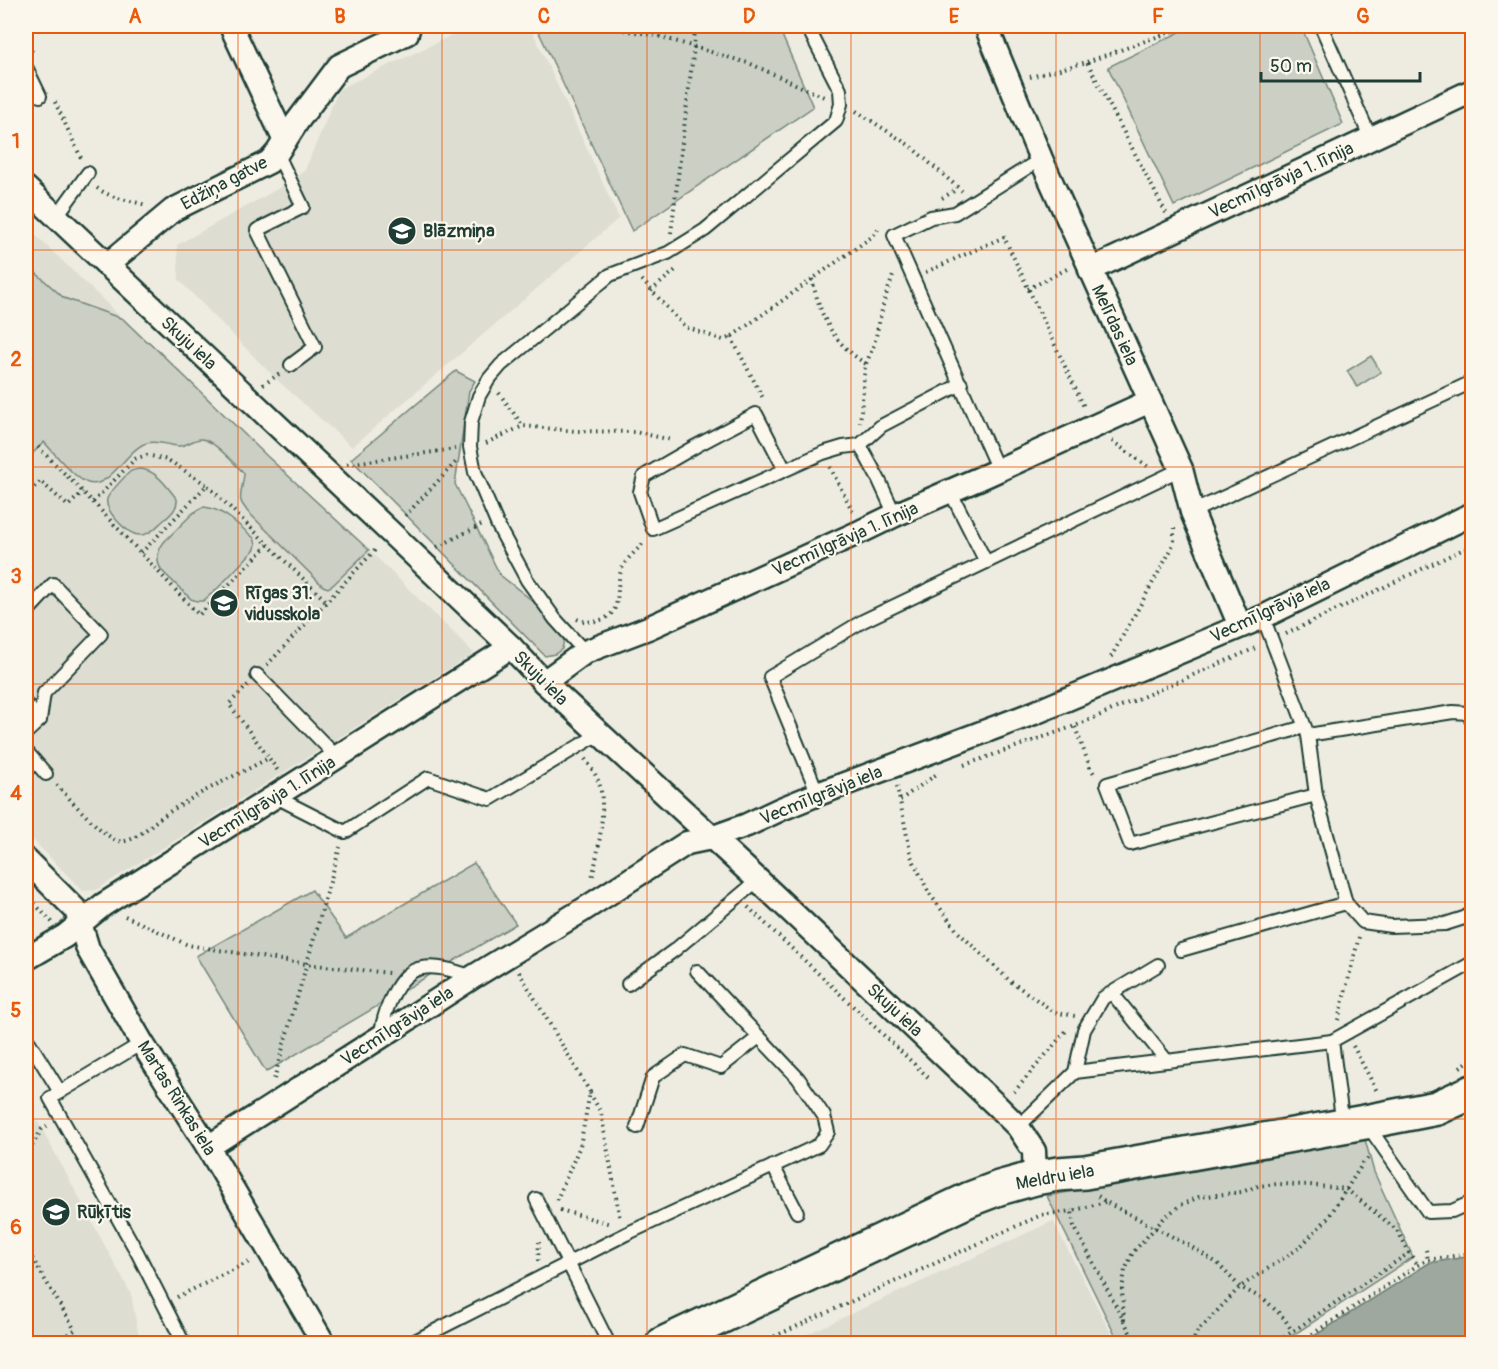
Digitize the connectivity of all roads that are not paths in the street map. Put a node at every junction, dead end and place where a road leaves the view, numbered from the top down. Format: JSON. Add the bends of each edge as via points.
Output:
{"nodes":[{"id":1,"x":231,"y":26,"type":"edge"},
{"id":2,"x":409,"y":26,"type":"edge"},
{"id":3,"x":807,"y":26,"type":"edge"},
{"id":4,"x":1322,"y":26,"type":"edge"},
{"id":5,"x":991,"y":27,"type":"edge"},
{"id":6,"x":26,"y":67,"type":"edge"},
{"id":7,"x":1473,"y":91,"type":"edge"},
{"id":8,"x":40,"y":96,"type":"road end"},
{"id":9,"x":1371,"y":139,"type":"junction"},
{"id":10,"x":281,"y":147,"type":"junction"},
{"id":11,"x":1041,"y":159,"type":"junction"},
{"id":12,"x":88,"y":173,"type":"road end"},
{"id":13,"x":26,"y":188,"type":"edge"},
{"id":14,"x":56,"y":217,"type":"junction"},
{"id":15,"x":107,"y":265,"type":"junction"},
{"id":16,"x":1088,"y":265,"type":"junction"},
{"id":17,"x":291,"y":365,"type":"dead end"},
{"id":18,"x":1473,"y":382,"type":"edge"},
{"id":19,"x":960,"y":384,"type":"junction"},
{"id":20,"x":1150,"y":401,"type":"junction"},
{"id":21,"x":860,"y":445,"type":"junction"},
{"id":22,"x":784,"y":470,"type":"junction"},
{"id":23,"x":998,"y":470,"type":"junction"},
{"id":24,"x":1172,"y":473,"type":"junction"},
{"id":25,"x":950,"y":491,"type":"junction"},
{"id":26,"x":895,"y":515,"type":"junction"},
{"id":27,"x":1182,"y":515,"type":"junction"},
{"id":28,"x":1471,"y":520,"type":"edge"},
{"id":29,"x":986,"y":562,"type":"junction"},
{"id":30,"x":26,"y":613,"type":"edge"},
{"id":31,"x":1263,"y":617,"type":"junction"},
{"id":32,"x":1240,"y":626,"type":"junction"},
{"id":33,"x":511,"y":648,"type":"junction"},
{"id":34,"x":585,"y":652,"type":"junction"},
{"id":35,"x":257,"y":675,"type":"road end"},
{"id":36,"x":544,"y":682,"type":"junction"},
{"id":37,"x":26,"y":704,"type":"edge"},
{"id":38,"x":40,"y":720,"type":"junction"},
{"id":39,"x":1473,"y":720,"type":"edge"},
{"id":40,"x":1306,"y":731,"type":"junction"},
{"id":41,"x":26,"y":733,"type":"edge"},
{"id":42,"x":599,"y":734,"type":"junction"},
{"id":43,"x":26,"y":752,"type":"edge"},
{"id":44,"x":337,"y":757,"type":"junction"},
{"id":45,"x":46,"y":774,"type":"road end"},
{"id":46,"x":284,"y":792,"type":"junction"},
{"id":47,"x":818,"y":794,"type":"junction"},
{"id":48,"x":1316,"y":795,"type":"junction"},
{"id":49,"x":711,"y":838,"type":"junction"},
{"id":50,"x":26,"y":860,"type":"edge"},
{"id":51,"x":758,"y":880,"type":"junction"},
{"id":52,"x":1346,"y":903,"type":"junction"},
{"id":53,"x":1473,"y":913,"type":"edge"},
{"id":54,"x":80,"y":923,"type":"junction"},
{"id":55,"x":1181,"y":950,"type":"dead end"},
{"id":56,"x":26,"y":959,"type":"edge"},
{"id":57,"x":1473,"y":963,"type":"edge"},
{"id":58,"x":1158,"y":965,"type":"dead end"},
{"id":59,"x":697,"y":971,"type":"dead end"},
{"id":60,"x":473,"y":977,"type":"junction"},
{"id":61,"x":627,"y":984,"type":"dead end"},
{"id":62,"x":1112,"y":993,"type":"junction"},
{"id":63,"x":759,"y":1037,"type":"junction"},
{"id":64,"x":380,"y":1038,"type":"junction"},
{"id":65,"x":1332,"y":1041,"type":"junction"},
{"id":66,"x":29,"y":1042,"type":"dead end"},
{"id":67,"x":142,"y":1043,"type":"junction"},
{"id":68,"x":1167,"y":1061,"type":"junction"},
{"id":69,"x":1075,"y":1072,"type":"junction"},
{"id":70,"x":60,"y":1092,"type":"junction"},
{"id":71,"x":1473,"y":1092,"type":"edge"},
{"id":72,"x":1362,"y":1114,"type":"junction"},
{"id":73,"x":637,"y":1127,"type":"dead end"},
{"id":74,"x":1018,"y":1127,"type":"junction"},
{"id":75,"x":208,"y":1147,"type":"junction"},
{"id":76,"x":773,"y":1166,"type":"junction"},
{"id":77,"x":1035,"y":1178,"type":"junction"},
{"id":78,"x":536,"y":1199,"type":"dead end"},
{"id":79,"x":1473,"y":1202,"type":"edge"},
{"id":80,"x":797,"y":1212,"type":"dead end"},
{"id":81,"x":568,"y":1264,"type":"junction"},
{"id":82,"x":183,"y":1344,"type":"edge"},
{"id":83,"x":324,"y":1344,"type":"edge"},
{"id":84,"x":409,"y":1344,"type":"edge"},
{"id":85,"x":609,"y":1344,"type":"edge"},
{"id":86,"x":663,"y":1344,"type":"edge"}],
"edges":[{"from":1,"to":10,"type":"street"},
{"from":2,"to":10,"type":"street","name":"Edžiņa gatve","via":[[407,33],[339,66]]},
{"from":3,"to":34,"type":"lane","via":[[840,90],[836,121],[705,230],[668,253],[610,275],[501,365],[479,396],[471,422],[475,472],[527,580]]},
{"from":4,"to":9,"type":"lane"},
{"from":5,"to":11,"type":"street","name":"Melīdas iela"},
{"from":6,"to":8,"type":"lane"},
{"from":7,"to":9,"type":"street","name":"Vecmīlgrāvja 1. līnija"},
{"from":9,"to":16,"type":"street","name":"Vecmīlgrāvja 1. līnija"},
{"from":10,"to":15,"type":"street","name":"Edžiņa gatve","via":[[269,162],[173,210]]},
{"from":10,"to":17,"type":"lane","via":[[303,207],[257,230],[315,346]]},
{"from":11,"to":16,"type":"street","name":"Melīdas iela"},
{"from":11,"to":19,"type":"lane","via":[[955,213],[931,217],[894,235]]},
{"from":12,"to":14,"type":"lane"},
{"from":13,"to":14,"type":"street","name":"Skuju iela"},
{"from":14,"to":15,"type":"street","name":"Skuju iela"},
{"from":15,"to":33,"type":"street","name":"Skuju iela"},
{"from":16,"to":20,"type":"street","name":"Melīdas iela"},
{"from":18,"to":27,"type":"lane"},
{"from":19,"to":21,"type":"lane","via":[[881,426]]},
{"from":19,"to":23,"type":"lane"},
{"from":20,"to":23,"type":"street","name":"Vecmīlgrāvja 1. līnija"},
{"from":20,"to":24,"type":"street","name":"Melīdas iela"},
{"from":21,"to":22,"type":"lane","via":[[823,453]]},
{"from":21,"to":26,"type":"lane"},
{"from":22,"to":22,"type":"lane","via":[[756,414],[644,476],[639,492],[652,529]]},
{"from":23,"to":25,"type":"street","name":"Vecmīlgrāvja 1. līnija"},
{"from":24,"to":27,"type":"street","name":"Melīdas iela"},
{"from":24,"to":29,"type":"lane"},
{"from":25,"to":26,"type":"street","name":"Vecmīlgrāvja 1. līnija"},
{"from":25,"to":29,"type":"lane"},
{"from":26,"to":34,"type":"street","name":"Vecmīlgrāvja 1. līnija","via":[[648,628]]},
{"from":27,"to":32,"type":"street","name":"Melīdas iela"},
{"from":28,"to":31,"type":"street","name":"Vecmīlgrāvja iela"},
{"from":29,"to":47,"type":"lane","via":[[863,621],[770,677]]},
{"from":30,"to":38,"type":"lane","via":[[53,584],[101,634],[44,693]]},
{"from":31,"to":32,"type":"street","name":"Vecmīlgrāvja iela"},
{"from":31,"to":40,"type":"lane"},
{"from":32,"to":47,"type":"street","name":"Vecmīlgrāvja iela","via":[[1034,713]]},
{"from":33,"to":36,"type":"street","name":"Skuju iela"},
{"from":33,"to":44,"type":"street","name":"Vecmīlgrāvja 1. līnija"},
{"from":34,"to":36,"type":"street","name":"Vecmīlgrāvja 1. līnija"},
{"from":35,"to":44,"type":"lane"},
{"from":36,"to":42,"type":"street","name":"Skuju iela"},
{"from":37,"to":38,"type":"lane"},
{"from":38,"to":41,"type":"lane"},
{"from":39,"to":40,"type":"lane","via":[[1468,714],[1453,712]]},
{"from":40,"to":48,"type":"lane"},
{"from":40,"to":48,"type":"lane","via":[[1107,784],[1130,844]]},
{"from":42,"to":46,"type":"lane","via":[[490,799],[428,778],[345,832]]},
{"from":42,"to":49,"type":"street","name":"Skuju iela"},
{"from":43,"to":45,"type":"lane"},
{"from":44,"to":46,"type":"street","name":"Vecmīlgrāvja 1. līnija"},
{"from":46,"to":54,"type":"street","name":"Vecmīlgrāvja 1. līnija"},
{"from":47,"to":49,"type":"street","name":"Vecmīlgrāvja iela"},
{"from":48,"to":52,"type":"lane"},
{"from":49,"to":51,"type":"street","name":"Skuju iela"},
{"from":49,"to":60,"type":"street","name":"Vecmīlgrāvja iela","via":[[687,843]]},
{"from":50,"to":54,"type":"street","name":"Martas Rinkas iela","via":[[76,910]]},
{"from":51,"to":61,"type":"lane","via":[[676,949]]},
{"from":51,"to":74,"type":"street","name":"Skuju iela"},
{"from":52,"to":53,"type":"lane","via":[[1363,921],[1391,926],[1445,924]]},
{"from":52,"to":55,"type":"lane"},
{"from":54,"to":56,"type":"street","name":"Vecmīlgrāvja 1. līnija"},
{"from":54,"to":67,"type":"street","name":"Martas Rinkas iela","via":[[88,949]]},
{"from":57,"to":65,"type":"lane"},
{"from":58,"to":62,"type":"lane"},
{"from":59,"to":63,"type":"lane"},
{"from":60,"to":64,"type":"street","name":"Vecmīlgrāvja iela"},
{"from":60,"to":64,"type":"lane","via":[[454,970],[425,968],[411,972],[388,1006]]},
{"from":62,"to":68,"type":"lane"},
{"from":62,"to":69,"type":"lane","via":[[1103,998],[1084,1030]]},
{"from":63,"to":73,"type":"lane","via":[[721,1067],[685,1055],[653,1077]]},
{"from":63,"to":76,"type":"lane","via":[[798,1078],[824,1116],[828,1132],[819,1145]]},
{"from":64,"to":75,"type":"street","name":"Vecmīlgrāvja iela"},
{"from":65,"to":68,"type":"lane"},
{"from":65,"to":72,"type":"lane"},
{"from":66,"to":70,"type":"lane"},
{"from":67,"to":70,"type":"lane"},
{"from":67,"to":75,"type":"street","name":"Martas Rinkas iela"},
{"from":68,"to":69,"type":"lane"},
{"from":69,"to":74,"type":"lane"},
{"from":70,"to":82,"type":"lane","via":[[50,1098],[137,1252]]},
{"from":71,"to":72,"type":"street","name":"Meldru iela","via":[[1437,1108]]},
{"from":72,"to":77,"type":"street","name":"Meldru iela","via":[[1085,1172]]},
{"from":72,"to":79,"type":"lane","via":[[1428,1212],[1452,1211]]},
{"from":74,"to":77,"type":"street","name":"Skuju iela","via":[[1034,1151]]},
{"from":75,"to":83,"type":"street","name":"Martas Rinkas iela"},
{"from":76,"to":80,"type":"lane"},
{"from":76,"to":81,"type":"lane"},
{"from":77,"to":86,"type":"street","name":"Meldru iela","via":[[951,1207]]},
{"from":78,"to":81,"type":"lane"},
{"from":81,"to":84,"type":"lane"},
{"from":81,"to":85,"type":"lane"}]}
